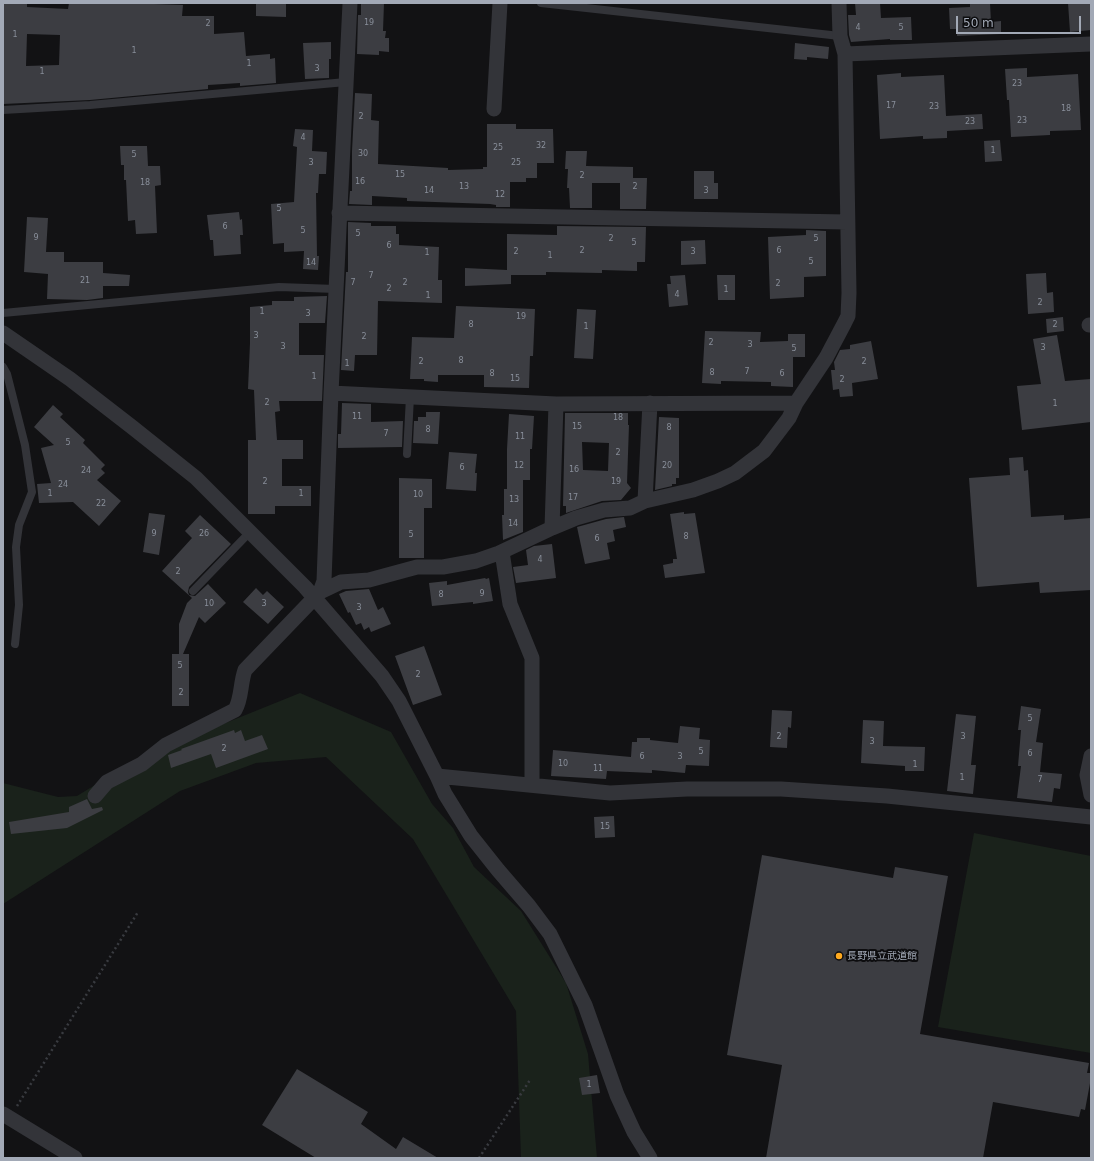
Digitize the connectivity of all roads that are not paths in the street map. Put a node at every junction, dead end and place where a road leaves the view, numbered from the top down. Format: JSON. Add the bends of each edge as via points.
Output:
{"nodes":[{"id":1,"x":350,"y":3,"type":"edge"},
{"id":2,"x":500,"y":3,"type":"edge"},
{"id":3,"x":541,"y":3,"type":"edge"},
{"id":4,"x":839,"y":3,"type":"edge"},
{"id":5,"x":840,"y":36,"type":"junction"},
{"id":6,"x":1091,"y":44,"type":"edge"},
{"id":7,"x":845,"y":54,"type":"junction"},
{"id":8,"x":346,"y":82,"type":"junction"},
{"id":9,"x":494,"y":109,"type":"dead end"},
{"id":10,"x":3,"y":110,"type":"edge"},
{"id":11,"x":339,"y":213,"type":"junction"},
{"id":12,"x":847,"y":222,"type":"junction"},
{"id":13,"x":336,"y":288,"type":"junction"},
{"id":14,"x":3,"y":313,"type":"edge"},
{"id":15,"x":3,"y":333,"type":"edge"},
{"id":16,"x":3,"y":367,"type":"edge"},
{"id":17,"x":331,"y":393,"type":"junction"},
{"id":18,"x":410,"y":397,"type":"junction"},
{"id":19,"x":650,"y":403,"type":"junction"},
{"id":20,"x":796,"y":403,"type":"junction"},
{"id":21,"x":556,"y":404,"type":"junction"},
{"id":22,"x":407,"y":454,"type":"dead end"},
{"id":23,"x":645,"y":501,"type":"junction"},
{"id":24,"x":552,"y":528,"type":"junction"},
{"id":25,"x":250,"y":532,"type":"junction"},
{"id":26,"x":502,"y":552,"type":"junction"},
{"id":27,"x":193,"y":591,"type":"dead end"},
{"id":28,"x":317,"y":595,"type":"junction"},
{"id":29,"x":15,"y":644,"type":"dead end"},
{"id":30,"x":1091,"y":756,"type":"edge"},
{"id":31,"x":437,"y":776,"type":"junction"},
{"id":32,"x":532,"y":785,"type":"junction"},
{"id":33,"x":1091,"y":795,"type":"edge"},
{"id":34,"x":95,"y":796,"type":"dead end"},
{"id":35,"x":1091,"y":817,"type":"edge"},
{"id":36,"x":6,"y":1116,"type":"edge"},
{"id":37,"x":75,"y":1158,"type":"edge"},
{"id":38,"x":650,"y":1158,"type":"edge"}],
"edges":[{"from":1,"to":8,"type":"street"},
{"from":2,"to":9,"type":"street"},
{"from":3,"to":5,"type":"lane"},
{"from":4,"to":5,"type":"street"},
{"from":5,"to":7,"type":"street"},
{"from":6,"to":7,"type":"street"},
{"from":7,"to":12,"type":"street"},
{"from":8,"to":10,"type":"lane","via":[[90,105]]},
{"from":8,"to":11,"type":"street"},
{"from":11,"to":12,"type":"street"},
{"from":11,"to":13,"type":"street"},
{"from":12,"to":20,"type":"street","via":[[848,316],[826,358]]},
{"from":13,"to":14,"type":"lane","via":[[279,287]]},
{"from":13,"to":17,"type":"street"},
{"from":15,"to":25,"type":"street","via":[[70,379],[138,431],[196,478]]},
{"from":16,"to":29,"type":"lane","via":[[25,445],[32,492],[19,525],[16,547],[19,605]]},
{"from":17,"to":18,"type":"street"},
{"from":17,"to":28,"type":"street","via":[[324,581]]},
{"from":18,"to":21,"type":"street"},
{"from":18,"to":22,"type":"lane"},
{"from":19,"to":20,"type":"street"},
{"from":19,"to":21,"type":"street"},
{"from":19,"to":23,"type":"street"},
{"from":20,"to":23,"type":"street","via":[[774,440],[745,466],[718,481],[693,490]]},
{"from":21,"to":24,"type":"street"},
{"from":23,"to":24,"type":"street","via":[[630,508],[590,513]]},
{"from":24,"to":26,"type":"street"},
{"from":25,"to":27,"type":"lane"},
{"from":25,"to":28,"type":"street"},
{"from":26,"to":28,"type":"street","via":[[476,561],[443,567],[417,567],[369,580],[341,582]]},
{"from":26,"to":32,"type":"street","via":[[510,604],[532,658]]},
{"from":28,"to":31,"type":"street","via":[[399,701]]},
{"from":28,"to":34,"type":"street","via":[[245,670],[240,699],[235,710],[166,745],[142,764],[107,782]]},
{"from":30,"to":33,"type":"street","via":[[1087,775]]},
{"from":31,"to":32,"type":"street"},
{"from":31,"to":38,"type":"street","via":[[444,794],[471,836],[550,934],[585,1005],[617,1095],[634,1132]]},
{"from":32,"to":35,"type":"street","via":[[610,794],[687,789],[781,789],[887,796]]},
{"from":36,"to":37,"type":"street"}]}
